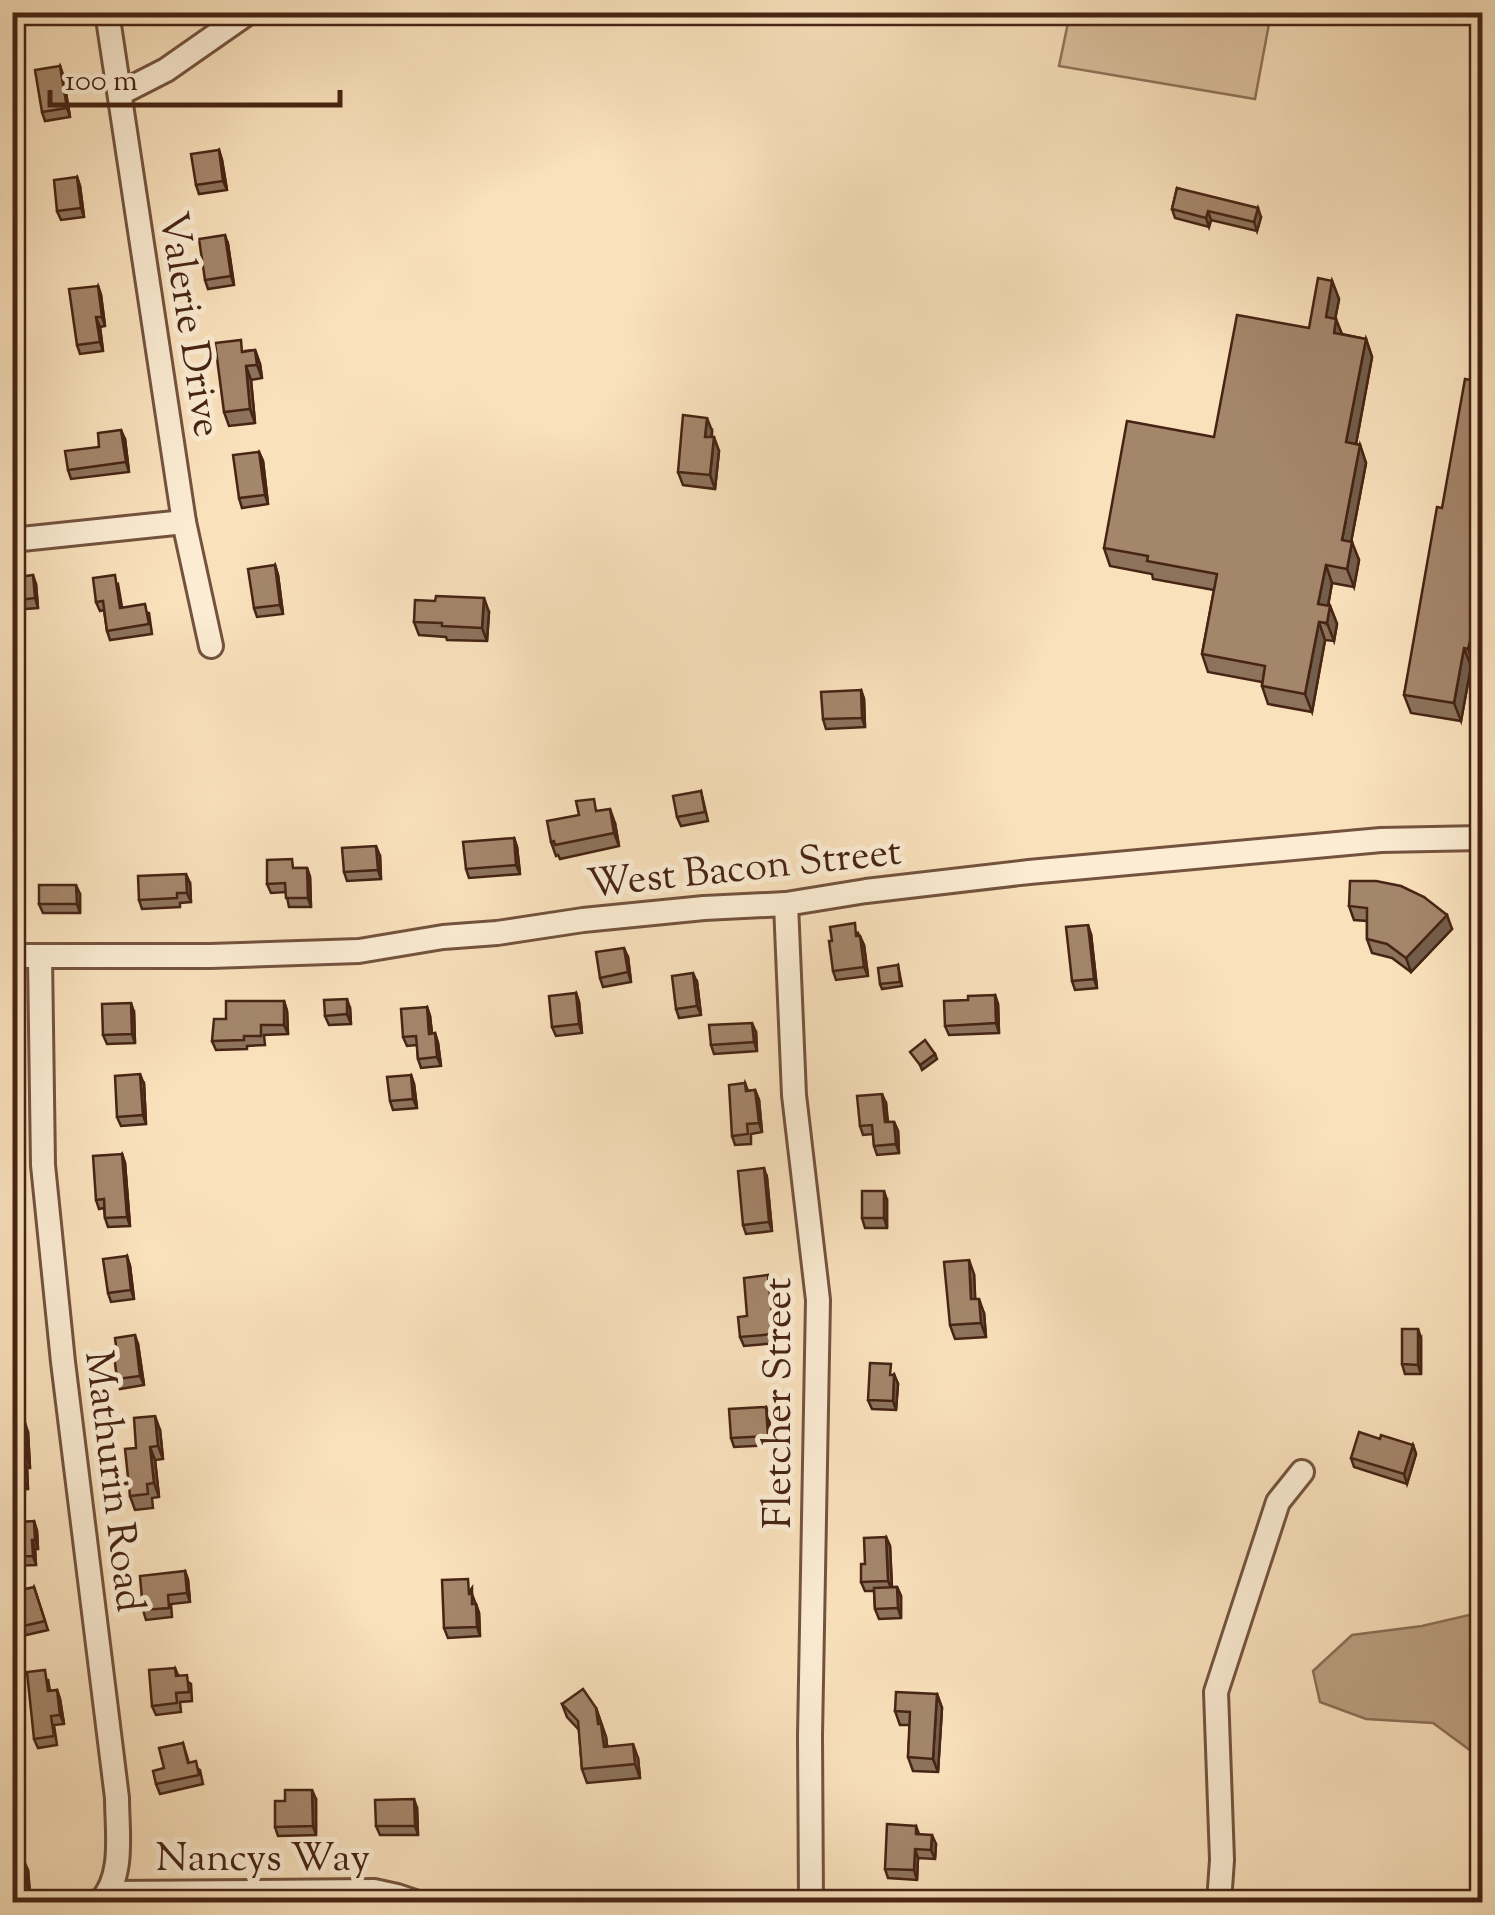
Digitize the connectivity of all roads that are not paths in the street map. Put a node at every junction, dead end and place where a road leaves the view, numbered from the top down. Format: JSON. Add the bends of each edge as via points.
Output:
{"nodes":[{"id":1,"x":107,"y":12,"type":"edge"},
{"id":2,"x":249,"y":12,"type":"edge"},
{"id":3,"x":120,"y":93,"type":"junction"},
{"id":4,"x":184,"y":522,"type":"junction"},
{"id":5,"x":12,"y":540,"type":"edge"},
{"id":6,"x":211,"y":646,"type":"dead end"},
{"id":7,"x":1482,"y":838,"type":"edge"},
{"id":8,"x":786,"y":904,"type":"junction"},
{"id":9,"x":12,"y":956,"type":"edge"},
{"id":10,"x":40,"y":957,"type":"junction"},
{"id":11,"x":1302,"y":1472,"type":"dead end"},
{"id":12,"x":105,"y":1898,"type":"edge"},
{"id":13,"x":415,"y":1902,"type":"edge"},
{"id":14,"x":812,"y":1902,"type":"edge"},
{"id":15,"x":1219,"y":1902,"type":"edge"}],
"edges":[{"from":1,"to":3,"type":"street","name":"Valerie Drive"},
{"from":2,"to":3,"type":"street"},
{"from":3,"to":4,"type":"street","name":"Valerie Drive"},
{"from":4,"to":5,"type":"street"},
{"from":4,"to":6,"type":"street","name":"Valerie Drive"},
{"from":7,"to":8,"type":"street","name":"West Bacon Street","via":[[1381,840],[1028,872]]},
{"from":8,"to":10,"type":"street","name":"West Bacon Street","via":[[583,920],[360,951]]},
{"from":8,"to":14,"type":"street","name":"Fletcher Street","via":[[794,1096],[818,1300]]},
{"from":9,"to":10,"type":"street","name":"West Bacon Street"},
{"from":10,"to":12,"type":"street","name":"Mathurin Road","via":[[45,1184],[117,1798],[117,1866]]},
{"from":11,"to":15,"type":"street","via":[[1278,1502],[1216,1692]]},
{"from":12,"to":13,"type":"street","name":"Nancys Way","via":[[374,1892]]}]}
